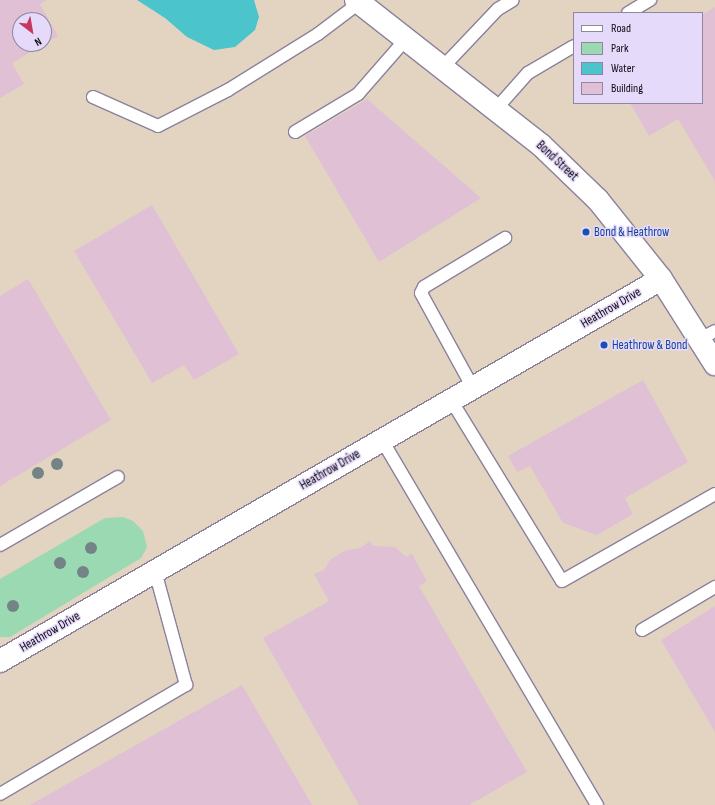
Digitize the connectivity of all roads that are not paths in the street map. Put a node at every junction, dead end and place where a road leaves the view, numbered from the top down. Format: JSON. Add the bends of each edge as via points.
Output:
{"nodes":[{"id":1,"x":513,"y":0,"type":"edge"},
{"id":2,"x":650,"y":0,"type":"edge"},
{"id":3,"x":357,"y":2,"type":"edge"},
{"id":4,"x":630,"y":12,"type":"edge"},
{"id":5,"x":406,"y":39,"type":"junction"},
{"id":6,"x":573,"y":47,"type":"edge"},
{"id":7,"x":442,"y":68,"type":"junction"},
{"id":8,"x":92,"y":97,"type":"dead end"},
{"id":9,"x":496,"y":109,"type":"junction"},
{"id":10,"x":295,"y":132,"type":"dead end"},
{"id":11,"x":505,"y":238,"type":"dead end"},
{"id":12,"x":661,"y":279,"type":"junction"},
{"id":13,"x":707,"y":335,"type":"edge"},
{"id":14,"x":715,"y":364,"type":"edge"},
{"id":15,"x":473,"y":388,"type":"junction"},
{"id":16,"x":451,"y":400,"type":"junction"},
{"id":17,"x":382,"y":440,"type":"junction"},
{"id":18,"x":118,"y":477,"type":"dead end"},
{"id":19,"x":715,"y":494,"type":"edge"},
{"id":20,"x":0,"y":544,"type":"edge"},
{"id":21,"x":155,"y":571,"type":"junction"},
{"id":22,"x":715,"y":587,"type":"edge"},
{"id":23,"x":642,"y":630,"type":"dead end"},
{"id":24,"x":0,"y":660,"type":"edge"},
{"id":25,"x":0,"y":794,"type":"edge"},
{"id":26,"x":597,"y":805,"type":"edge"}],
"edges":[{"from":1,"to":7,"type":"lane","via":[[498,9]]},
{"from":2,"to":4,"type":"lane"},
{"from":3,"to":5,"type":"street","name":"Bond Street"},
{"from":3,"to":8,"type":"lane","via":[[318,34],[228,90],[158,126]]},
{"from":5,"to":7,"type":"street","name":"Bond Street"},
{"from":5,"to":10,"type":"lane","via":[[358,94]]},
{"from":6,"to":9,"type":"lane","via":[[528,73]]},
{"from":7,"to":9,"type":"street","name":"Bond Street"},
{"from":9,"to":12,"type":"street","name":"Bond Street","via":[[541,144],[598,200]]},
{"from":11,"to":15,"type":"lane","via":[[424,287],[421,293]]},
{"from":12,"to":13,"type":"street","name":"Bond Street"},
{"from":12,"to":15,"type":"street","name":"Heathrow Drive"},
{"from":13,"to":14,"type":"street","name":"Bond Street"},
{"from":15,"to":16,"type":"street","name":"Heathrow Drive"},
{"from":16,"to":17,"type":"street","name":"Heathrow Drive"},
{"from":16,"to":19,"type":"lane","via":[[562,581]]},
{"from":17,"to":21,"type":"street","name":"Heathrow Drive"},
{"from":17,"to":26,"type":"lane"},
{"from":18,"to":20,"type":"lane"},
{"from":21,"to":24,"type":"street","name":"Heathrow Drive"},
{"from":21,"to":25,"type":"lane","via":[[186,685]]},
{"from":22,"to":23,"type":"lane"}]}
